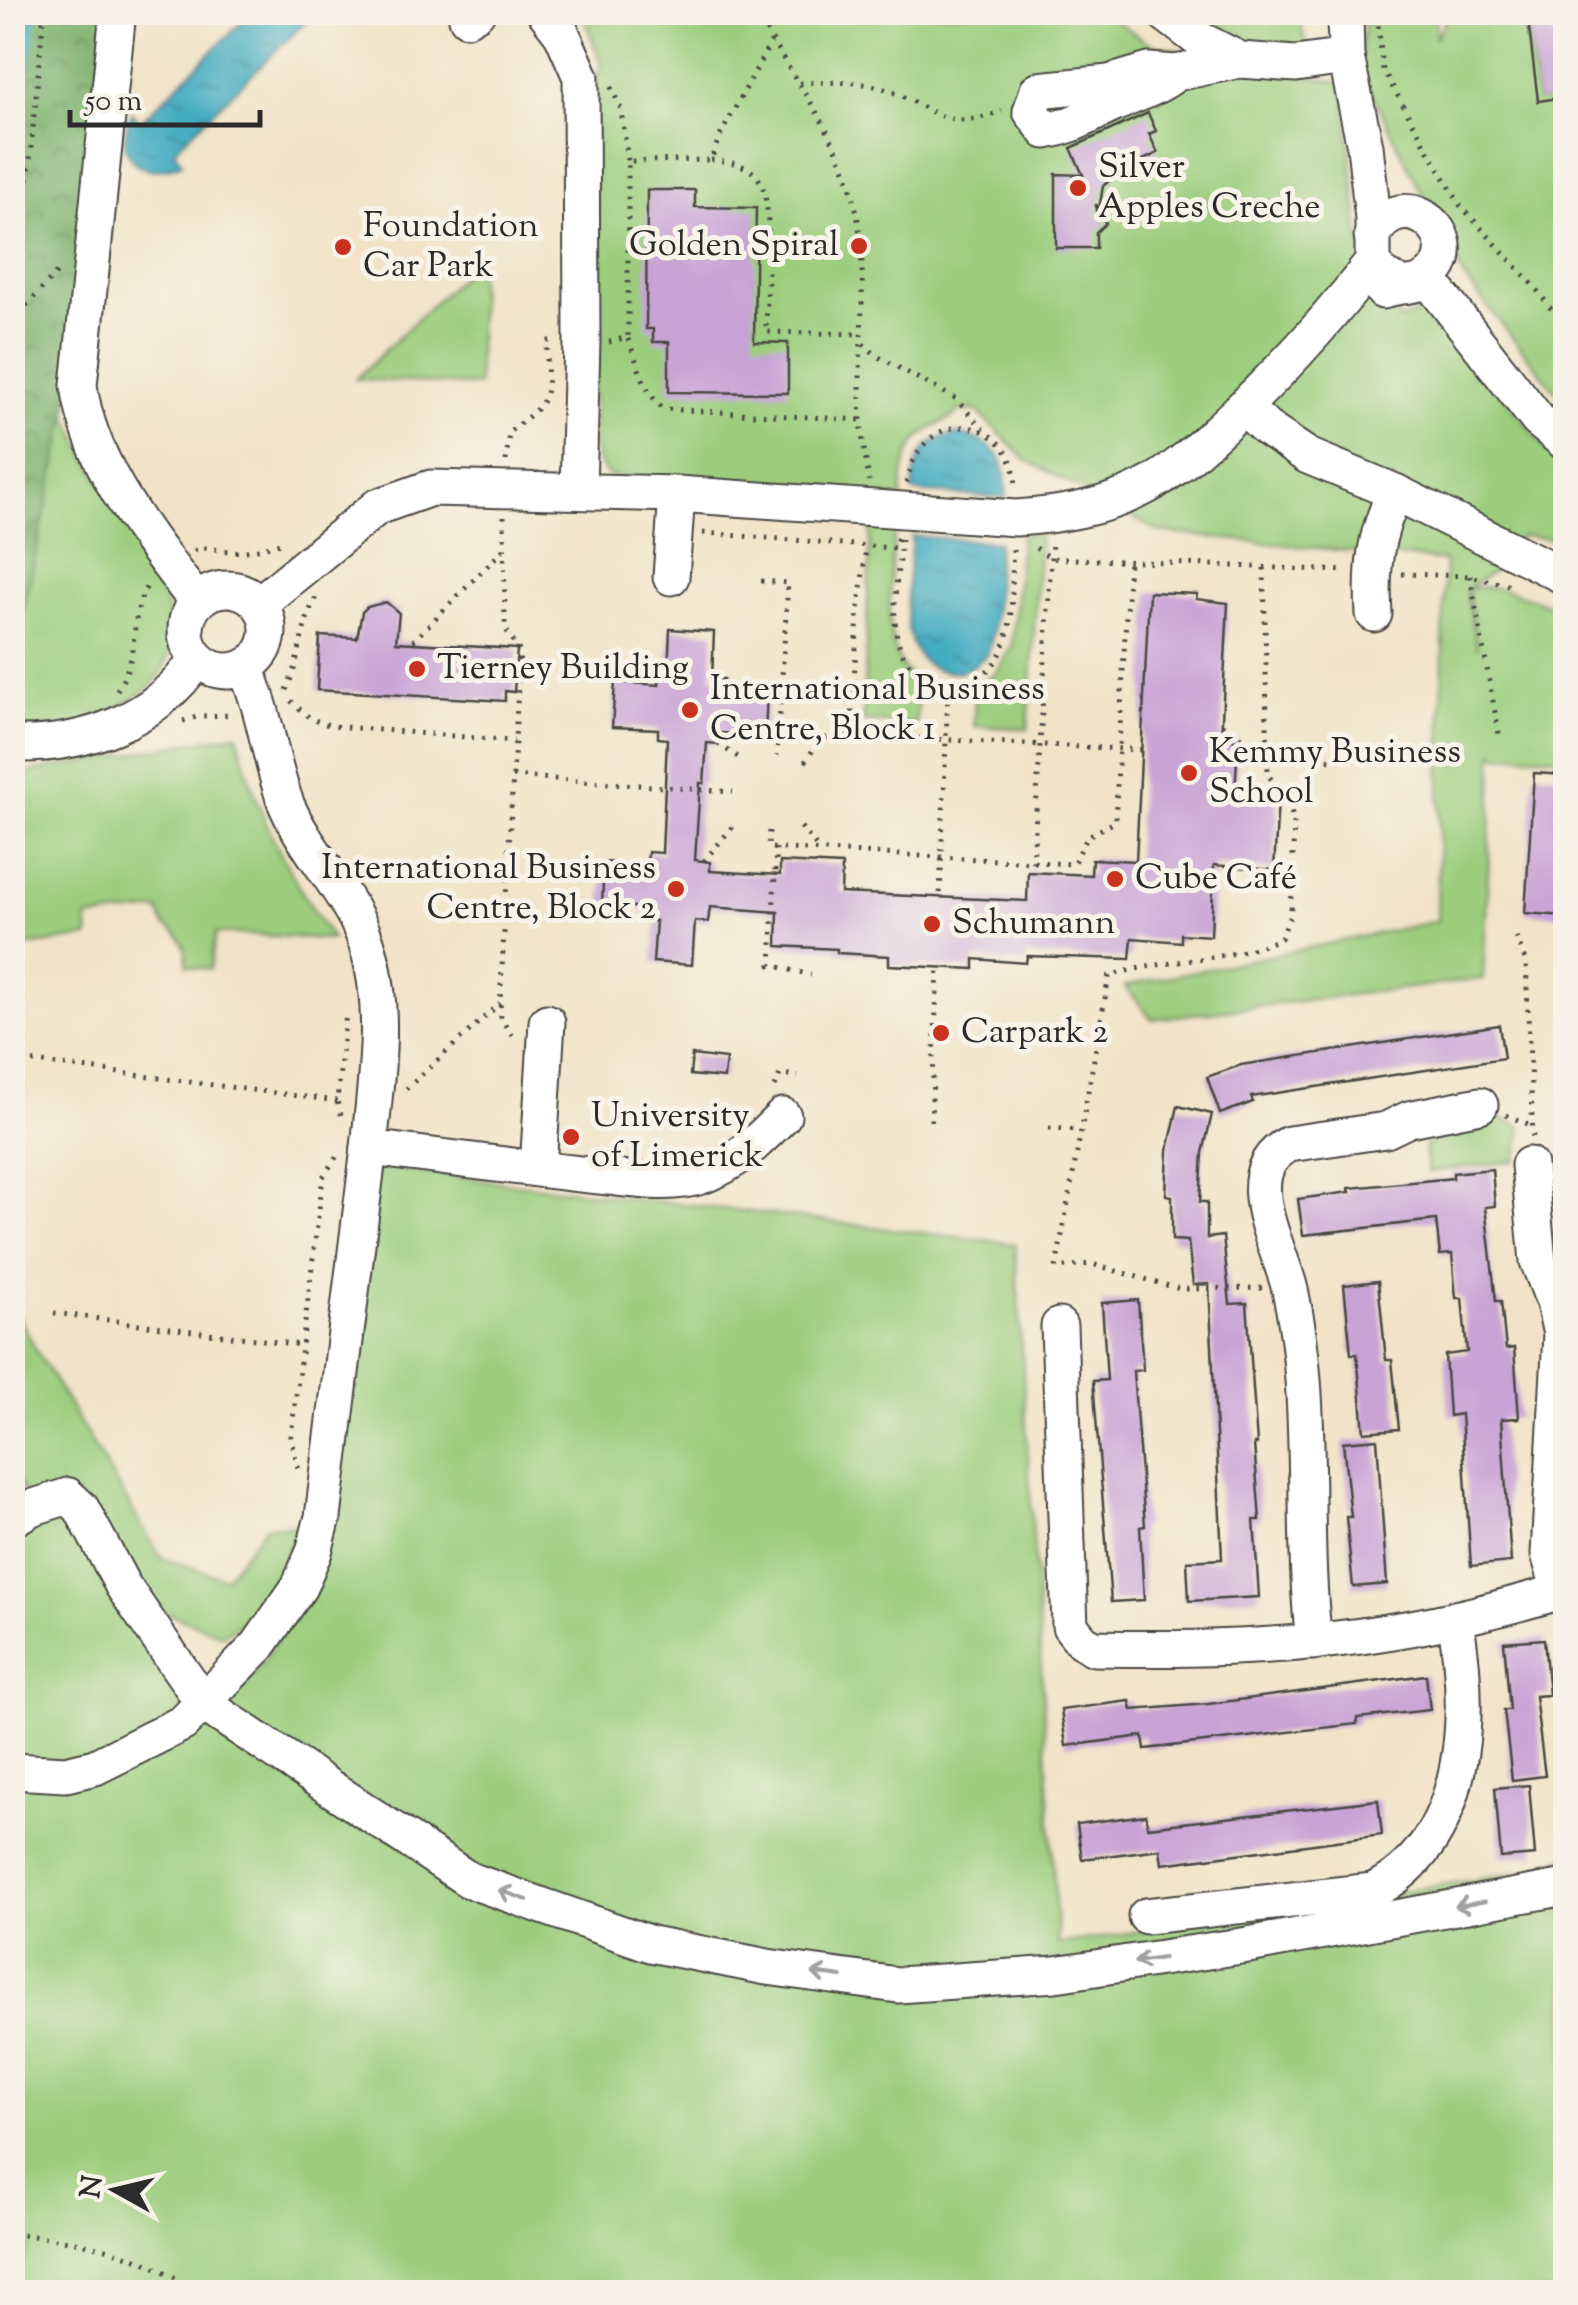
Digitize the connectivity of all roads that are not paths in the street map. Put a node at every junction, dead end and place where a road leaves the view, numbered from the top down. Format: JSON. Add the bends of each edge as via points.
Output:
{"nodes":[{"id":1,"x":118,"y":12,"type":"edge"},
{"id":2,"x":545,"y":12,"type":"edge"},
{"id":3,"x":1163,"y":12,"type":"edge"},
{"id":4,"x":1345,"y":12,"type":"edge"},
{"id":5,"x":1240,"y":60,"type":"junction"},
{"id":6,"x":1334,"y":60,"type":"junction"},
{"id":7,"x":1176,"y":73,"type":"dead end"},
{"id":8,"x":1366,"y":146,"type":"junction"},
{"id":9,"x":1411,"y":212,"type":"junction"},
{"id":10,"x":1373,"y":249,"type":"junction"},
{"id":11,"x":1415,"y":282,"type":"junction"},
{"id":12,"x":1330,"y":318,"type":"junction"},
{"id":13,"x":1244,"y":408,"type":"junction"},
{"id":14,"x":1566,"y":443,"type":"edge"},
{"id":15,"x":578,"y":491,"type":"junction"},
{"id":16,"x":1395,"y":492,"type":"junction"},
{"id":17,"x":676,"y":509,"type":"junction"},
{"id":18,"x":670,"y":577,"type":"dead end"},
{"id":19,"x":1566,"y":577,"type":"edge"},
{"id":20,"x":197,"y":602,"type":"junction"},
{"id":21,"x":260,"y":603,"type":"junction"},
{"id":22,"x":1374,"y":614,"type":"dead end"},
{"id":23,"x":197,"y":659,"type":"junction"},
{"id":24,"x":244,"y":668,"type":"junction"},
{"id":25,"x":12,"y":744,"type":"edge"},
{"id":26,"x":546,"y":1022,"type":"dead end"},
{"id":27,"x":778,"y":1104,"type":"road end"},
{"id":28,"x":1480,"y":1105,"type":"dead end"},
{"id":29,"x":350,"y":1141,"type":"junction"},
{"id":30,"x":1531,"y":1155,"type":"road end"},
{"id":31,"x":538,"y":1170,"type":"junction"},
{"id":32,"x":1059,"y":1326,"type":"dead end"},
{"id":33,"x":12,"y":1519,"type":"edge"},
{"id":34,"x":1563,"y":1590,"type":"edge"},
{"id":35,"x":1455,"y":1619,"type":"junction"},
{"id":36,"x":1314,"y":1642,"type":"junction"},
{"id":37,"x":204,"y":1704,"type":"junction"},
{"id":38,"x":12,"y":1771,"type":"edge"},
{"id":39,"x":1566,"y":1886,"type":"edge"},
{"id":40,"x":1146,"y":1916,"type":"dead end"}],
"edges":[{"from":1,"to":20,"type":"street","via":[[82,411],[114,480]]},
{"from":2,"to":15,"type":"street","via":[[581,77]]},
{"from":3,"to":5,"type":"street"},
{"from":4,"to":6,"type":"street"},
{"from":5,"to":6,"type":"street"},
{"from":5,"to":7,"type":"street"},
{"from":6,"to":8,"type":"street"},
{"from":8,"to":9,"type":"street"},
{"from":8,"to":10,"type":"street"},
{"from":9,"to":10,"type":"street","via":[[1389,216]]},
{"from":9,"to":11,"type":"street","via":[[1432,222],[1444,249],[1439,266]]},
{"from":10,"to":11,"type":"street","via":[[1382,275]]},
{"from":10,"to":12,"type":"street"},
{"from":11,"to":12,"type":"street"},
{"from":11,"to":14,"type":"street"},
{"from":12,"to":13,"type":"street"},
{"from":13,"to":16,"type":"street","via":[[1308,456]]},
{"from":13,"to":17,"type":"street","via":[[1144,488],[1054,516]]},
{"from":15,"to":17,"type":"street"},
{"from":15,"to":21,"type":"street","via":[[431,488],[400,497],[377,507]]},
{"from":16,"to":19,"type":"street"},
{"from":16,"to":22,"type":"street","via":[[1379,528]]},
{"from":17,"to":18,"type":"street"},
{"from":20,"to":21,"type":"street","via":[[221,588]]},
{"from":20,"to":23,"type":"street","via":[[186,624]]},
{"from":21,"to":24,"type":"street","via":[[268,639]]},
{"from":23,"to":24,"type":"street","via":[[220,671]]},
{"from":23,"to":25,"type":"street","via":[[180,682],[114,728],[78,740]]},
{"from":24,"to":29,"type":"street","via":[[272,704],[278,778],[291,815],[368,946],[378,1010],[375,1088]]},
{"from":26,"to":31,"type":"street"},
{"from":27,"to":31,"type":"street","via":[[756,1144],[704,1175],[655,1181]]},
{"from":28,"to":36,"type":"street","via":[[1409,1118],[1386,1130],[1289,1144],[1275,1151],[1262,1178],[1300,1354]]},
{"from":29,"to":31,"type":"street"},
{"from":29,"to":37,"type":"street","via":[[323,1517],[314,1552],[300,1587],[258,1646]]},
{"from":30,"to":34,"type":"street","via":[[1538,1261],[1561,1334],[1549,1554]]},
{"from":32,"to":36,"type":"street","via":[[1070,1626],[1082,1641],[1094,1648],[1200,1650]]},
{"from":33,"to":37,"type":"street","via":[[68,1496],[81,1508],[123,1586]]},
{"from":34,"to":35,"type":"street"},
{"from":35,"to":36,"type":"street"},
{"from":35,"to":40,"type":"street","via":[[1464,1684],[1459,1766],[1441,1820],[1405,1870],[1373,1891]]},
{"from":37,"to":38,"type":"street","via":[[184,1723],[95,1767],[66,1774]]},
{"from":39,"to":37,"type":"street","one_way":true,"via":[[1055,1974],[898,1985],[652,1944],[469,1880]]}]}
